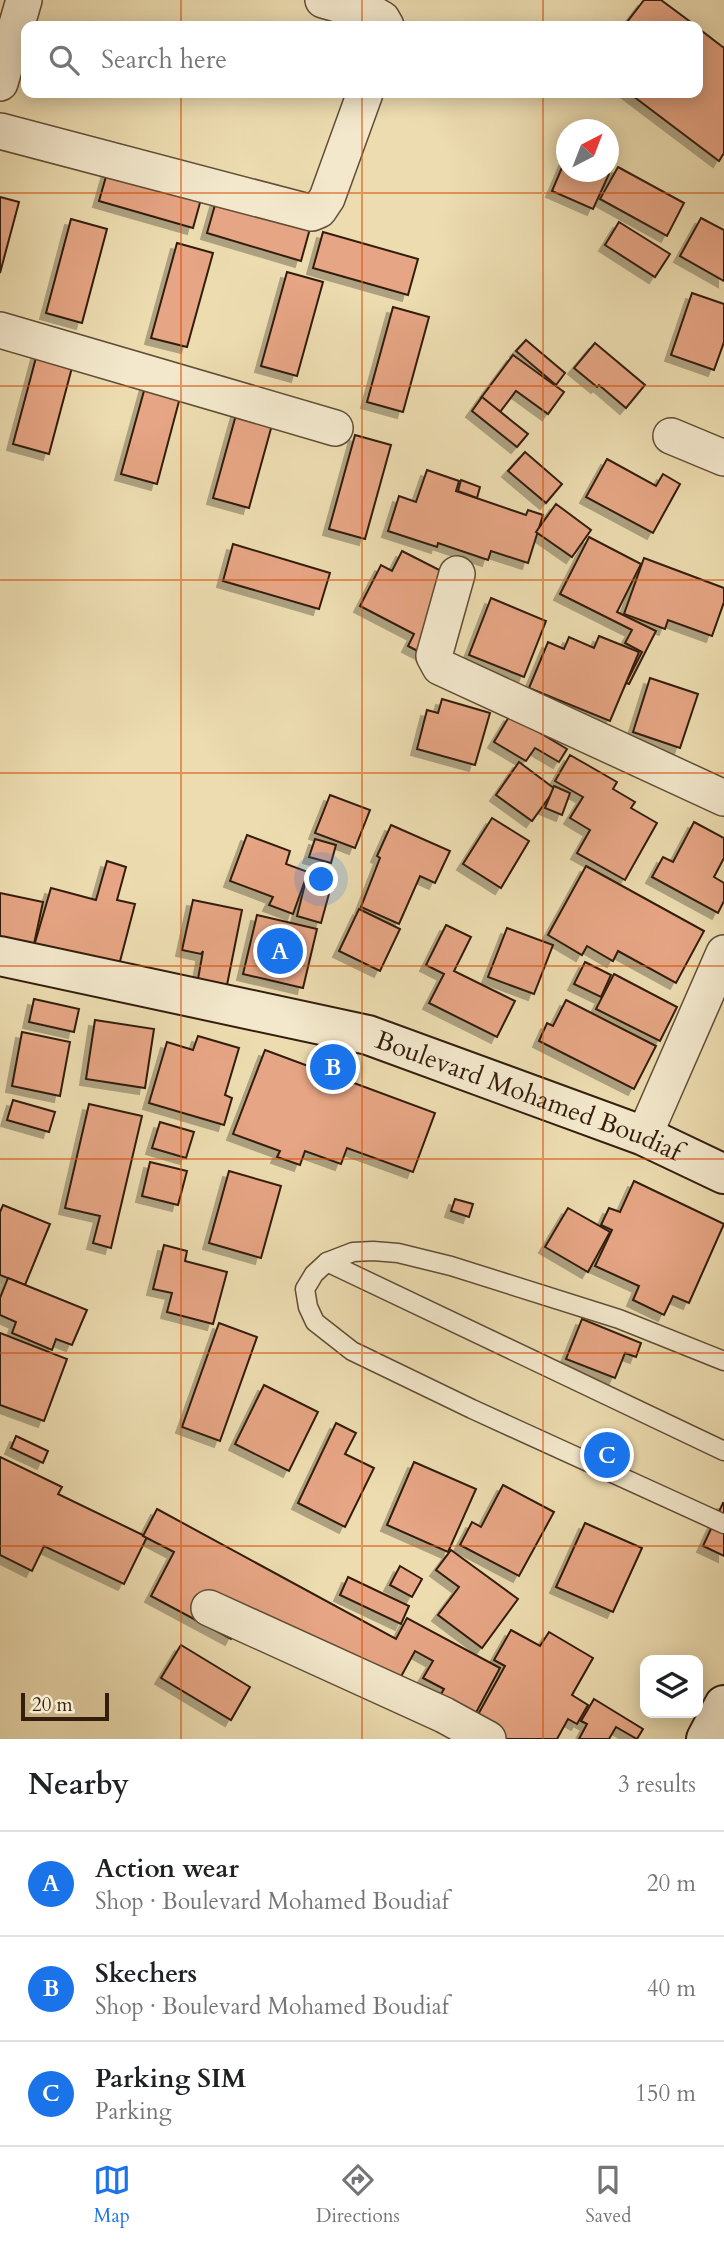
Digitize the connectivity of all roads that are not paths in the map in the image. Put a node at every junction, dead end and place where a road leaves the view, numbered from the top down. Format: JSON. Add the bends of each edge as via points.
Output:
{"nodes":[{"id":1,"x":24,"y":0,"type":"edge"},
{"id":2,"x":323,"y":0,"type":"edge"},
{"id":3,"x":383,"y":21,"type":"edge"},
{"id":4,"x":0,"y":83,"type":"edge"},
{"id":5,"x":363,"y":98,"type":"edge"},
{"id":6,"x":0,"y":131,"type":"edge"},
{"id":7,"x":0,"y":331,"type":"edge"},
{"id":8,"x":335,"y":428,"type":"dead end"},
{"id":9,"x":671,"y":436,"type":"dead end"},
{"id":10,"x":724,"y":458,"type":"edge"},
{"id":11,"x":457,"y":575,"type":"dead end"},
{"id":12,"x":724,"y":797,"type":"edge"},
{"id":13,"x":724,"y":953,"type":"edge"},
{"id":14,"x":0,"y":956,"type":"edge"},
{"id":15,"x":644,"y":1136,"type":"junction"},
{"id":16,"x":724,"y":1174,"type":"edge"},
{"id":17,"x":327,"y":1262,"type":"junction"},
{"id":18,"x":724,"y":1361,"type":"edge"},
{"id":19,"x":724,"y":1451,"type":"edge"},
{"id":20,"x":724,"y":1524,"type":"edge"},
{"id":21,"x":209,"y":1608,"type":"dead end"},
{"id":22,"x":724,"y":1705,"type":"edge"},
{"id":23,"x":488,"y":1739,"type":"edge"},
{"id":24,"x":706,"y":1739,"type":"edge"}],
"edges":[{"from":1,"to":4,"type":"street"},
{"from":2,"to":3,"type":"street"},
{"from":5,"to":6,"type":"street","via":[[327,198],[312,213]]},
{"from":7,"to":8,"type":"street"},
{"from":9,"to":10,"type":"street"},
{"from":11,"to":12,"type":"street","via":[[434,656],[440,667]]},
{"from":13,"to":15,"type":"street"},
{"from":14,"to":15,"type":"main road","name":"Boulevard Mohamed Boudiaf","via":[[368,1035]]},
{"from":15,"to":16,"type":"main road","name":"Boulevard Mohamed Boudiaf"},
{"from":17,"to":18,"type":"lane","via":[[353,1252],[373,1251],[451,1266],[619,1319]]},
{"from":17,"to":19,"type":"lane"},
{"from":17,"to":20,"type":"lane","via":[[305,1289],[309,1307],[315,1322],[352,1351]]},
{"from":21,"to":23,"type":"street","via":[[444,1714]]},
{"from":22,"to":24,"type":"main road"}]}
